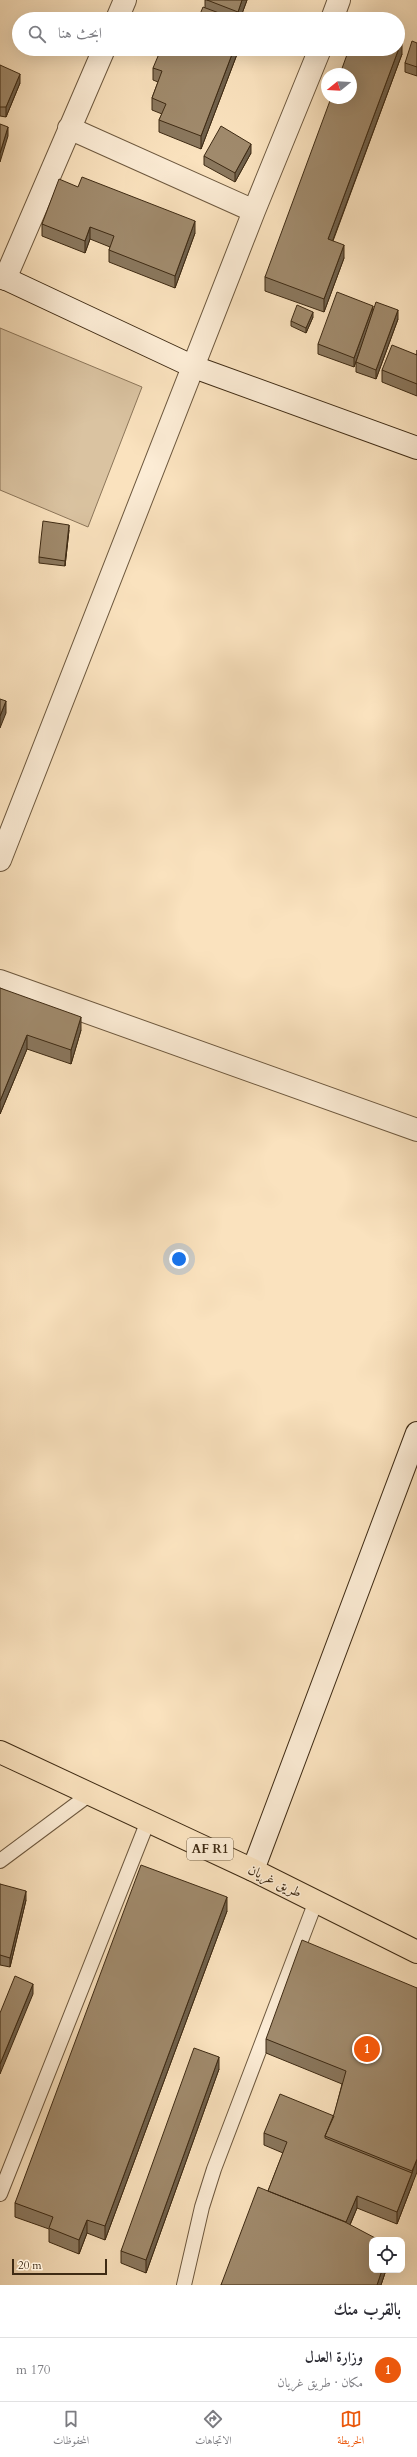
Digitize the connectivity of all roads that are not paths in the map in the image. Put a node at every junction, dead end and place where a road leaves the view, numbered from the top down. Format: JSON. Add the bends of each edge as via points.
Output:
{"nodes":[{"id":1,"x":125,"y":0,"type":"edge"},
{"id":2,"x":340,"y":0,"type":"edge"},
{"id":3,"x":120,"y":12,"type":"edge"},
{"id":4,"x":335,"y":12,"type":"edge"},
{"id":5,"x":101,"y":56,"type":"edge"},
{"id":6,"x":317,"y":56,"type":"edge"},
{"id":7,"x":68,"y":128,"type":"junction"},
{"id":8,"x":254,"y":211,"type":"junction"},
{"id":9,"x":3,"y":277,"type":"edge"},
{"id":10,"x":194,"y":367,"type":"junction"},
{"id":11,"x":417,"y":448,"type":"edge"},
{"id":12,"x":0,"y":860,"type":"edge"},
{"id":13,"x":0,"y":981,"type":"edge"},
{"id":14,"x":417,"y":1130,"type":"edge"},
{"id":15,"x":417,"y":1433,"type":"edge"},
{"id":16,"x":0,"y":1752,"type":"edge"},
{"id":17,"x":90,"y":1794,"type":"junction"},
{"id":18,"x":148,"y":1821,"type":"junction"},
{"id":19,"x":0,"y":1860,"type":"edge"},
{"id":20,"x":253,"y":1870,"type":"junction"},
{"id":21,"x":316,"y":1901,"type":"junction"},
{"id":22,"x":417,"y":1952,"type":"edge"},
{"id":23,"x":0,"y":2194,"type":"edge"},
{"id":24,"x":184,"y":2285,"type":"edge"}],
"edges":[{"from":1,"to":3,"type":"street"},
{"from":2,"to":4,"type":"street"},
{"from":5,"to":7,"type":"street"},
{"from":6,"to":8,"type":"street"},
{"from":7,"to":8,"type":"street"},
{"from":7,"to":9,"type":"street","via":[[53,171]]},
{"from":8,"to":10,"type":"street"},
{"from":9,"to":10,"type":"street"},
{"from":10,"to":11,"type":"street"},
{"from":10,"to":12,"type":"street"},
{"from":13,"to":14,"type":"street"},
{"from":15,"to":20,"type":"street"},
{"from":16,"to":17,"type":"highway","name":"طريق غريان","number":"AF R1"},
{"from":17,"to":18,"type":"highway","name":"طريق غريان","number":"AF R1"},
{"from":17,"to":19,"type":"lane"},
{"from":18,"to":20,"type":"highway","name":"طريق غريان","number":"AF R1"},
{"from":18,"to":23,"type":"lane"},
{"from":20,"to":21,"type":"highway","name":"طريق غريان","number":"AF R1"},
{"from":21,"to":22,"type":"highway","name":"طريق غريان","number":"AF R1"},
{"from":21,"to":24,"type":"lane","via":[[214,2169],[202,2207]]}]}
